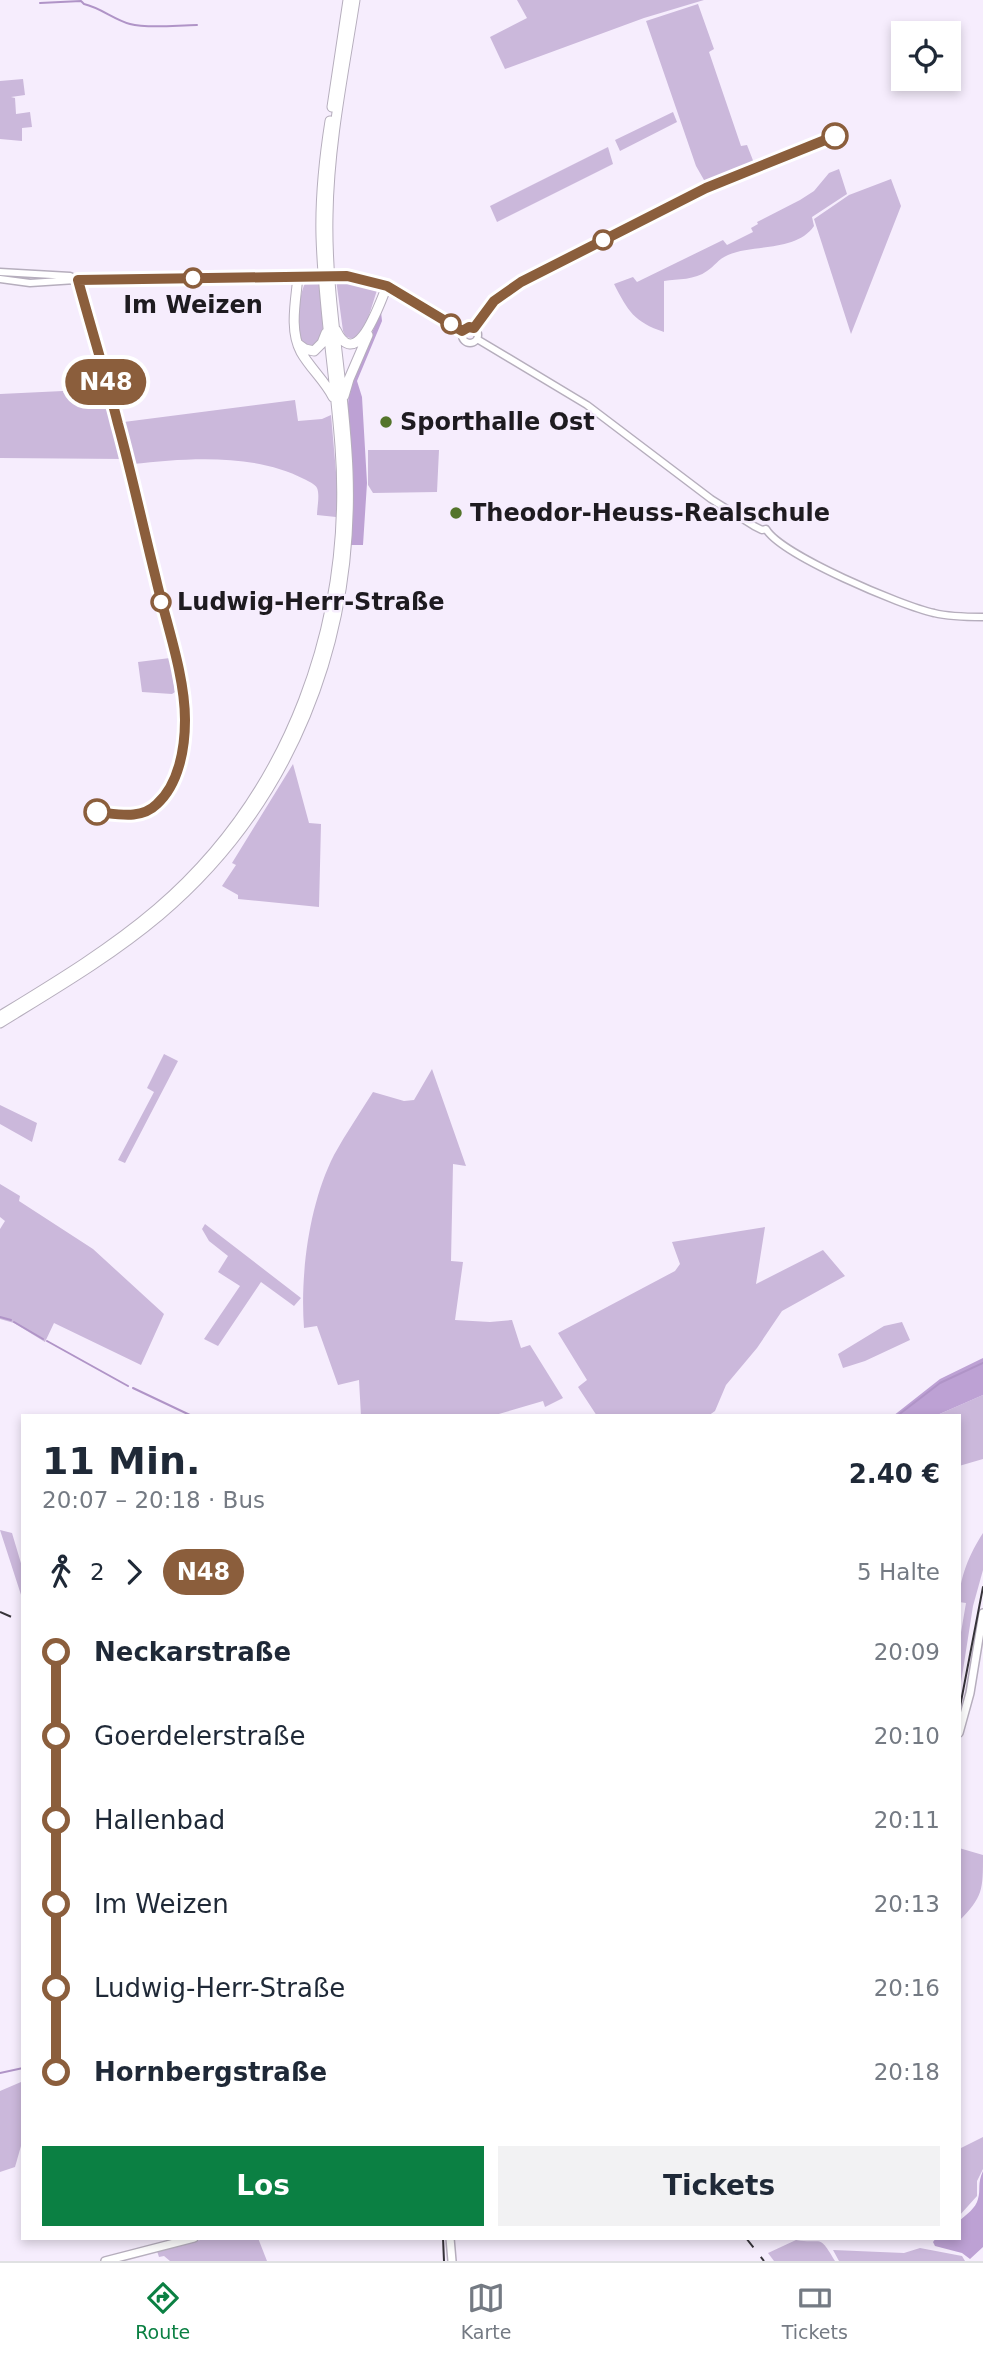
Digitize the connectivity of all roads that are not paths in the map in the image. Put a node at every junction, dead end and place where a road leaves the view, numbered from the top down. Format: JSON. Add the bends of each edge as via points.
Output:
{"nodes":[{"id":1,"x":351,"y":2,"type":"edge"},
{"id":2,"x":0,"y":272,"type":"edge"},
{"id":3,"x":298,"y":276,"type":"junction"},
{"id":4,"x":0,"y":279,"type":"edge"},
{"id":5,"x":78,"y":280,"type":"junction"},
{"id":6,"x":387,"y":286,"type":"junction"},
{"id":7,"x":371,"y":323,"type":"junction"},
{"id":8,"x":330,"y":326,"type":"junction"},
{"id":9,"x":462,"y":331,"type":"junction"},
{"id":10,"x":477,"y":339,"type":"junction"},
{"id":11,"x":298,"y":344,"type":"junction"},
{"id":12,"x":339,"y":402,"type":"junction"},
{"id":13,"x":983,"y":617,"type":"edge"},
{"id":14,"x":189,"y":883,"type":"junction"},
{"id":15,"x":0,"y":1016,"type":"edge"},
{"id":16,"x":0,"y":1023,"type":"edge"},
{"id":17,"x":983,"y":1613,"type":"edge"},
{"id":18,"x":961,"y":1725,"type":"edge"},
{"id":19,"x":186,"y":2240,"type":"edge"},
{"id":20,"x":450,"y":2240,"type":"edge"},
{"id":21,"x":105,"y":2261,"type":"edge"},
{"id":22,"x":452,"y":2261,"type":"edge"}],
"edges":[{"from":1,"to":8,"type":"highway","via":[[328,190]]},
{"from":2,"to":5,"type":"street"},
{"from":3,"to":5,"type":"street"},
{"from":3,"to":6,"type":"street","bridge":true,"via":[[339,275]]},
{"from":3,"to":11,"type":"highway"},
{"from":4,"to":5,"type":"street","via":[[30,283]]},
{"from":6,"to":7,"type":"highway"},
{"from":6,"to":9,"type":"street"},
{"from":7,"to":8,"type":"highway","via":[[354,344],[341,340]]},
{"from":7,"to":12,"type":"highway"},
{"from":8,"to":11,"type":"highway","via":[[319,348],[309,350]]},
{"from":8,"to":12,"type":"highway"},
{"from":9,"to":10,"type":"street","via":[[465,342]]},
{"from":9,"to":10,"type":"street","via":[[474,328]]},
{"from":10,"to":13,"type":"street","via":[[587,405],[711,499],[766,529],[796,554],[924,610]]},
{"from":11,"to":12,"type":"highway"},
{"from":12,"to":14,"type":"highway","via":[[348,469],[348,528],[341,597],[323,669],[279,771],[239,832]]},
{"from":14,"to":15,"type":"highway","via":[[101,952]]},
{"from":14,"to":16,"type":"highway","via":[[153,921],[105,957]]},
{"from":17,"to":18,"type":"main road"},
{"from":19,"to":21,"type":"main road"},
{"from":20,"to":22,"type":"main road"}]}
